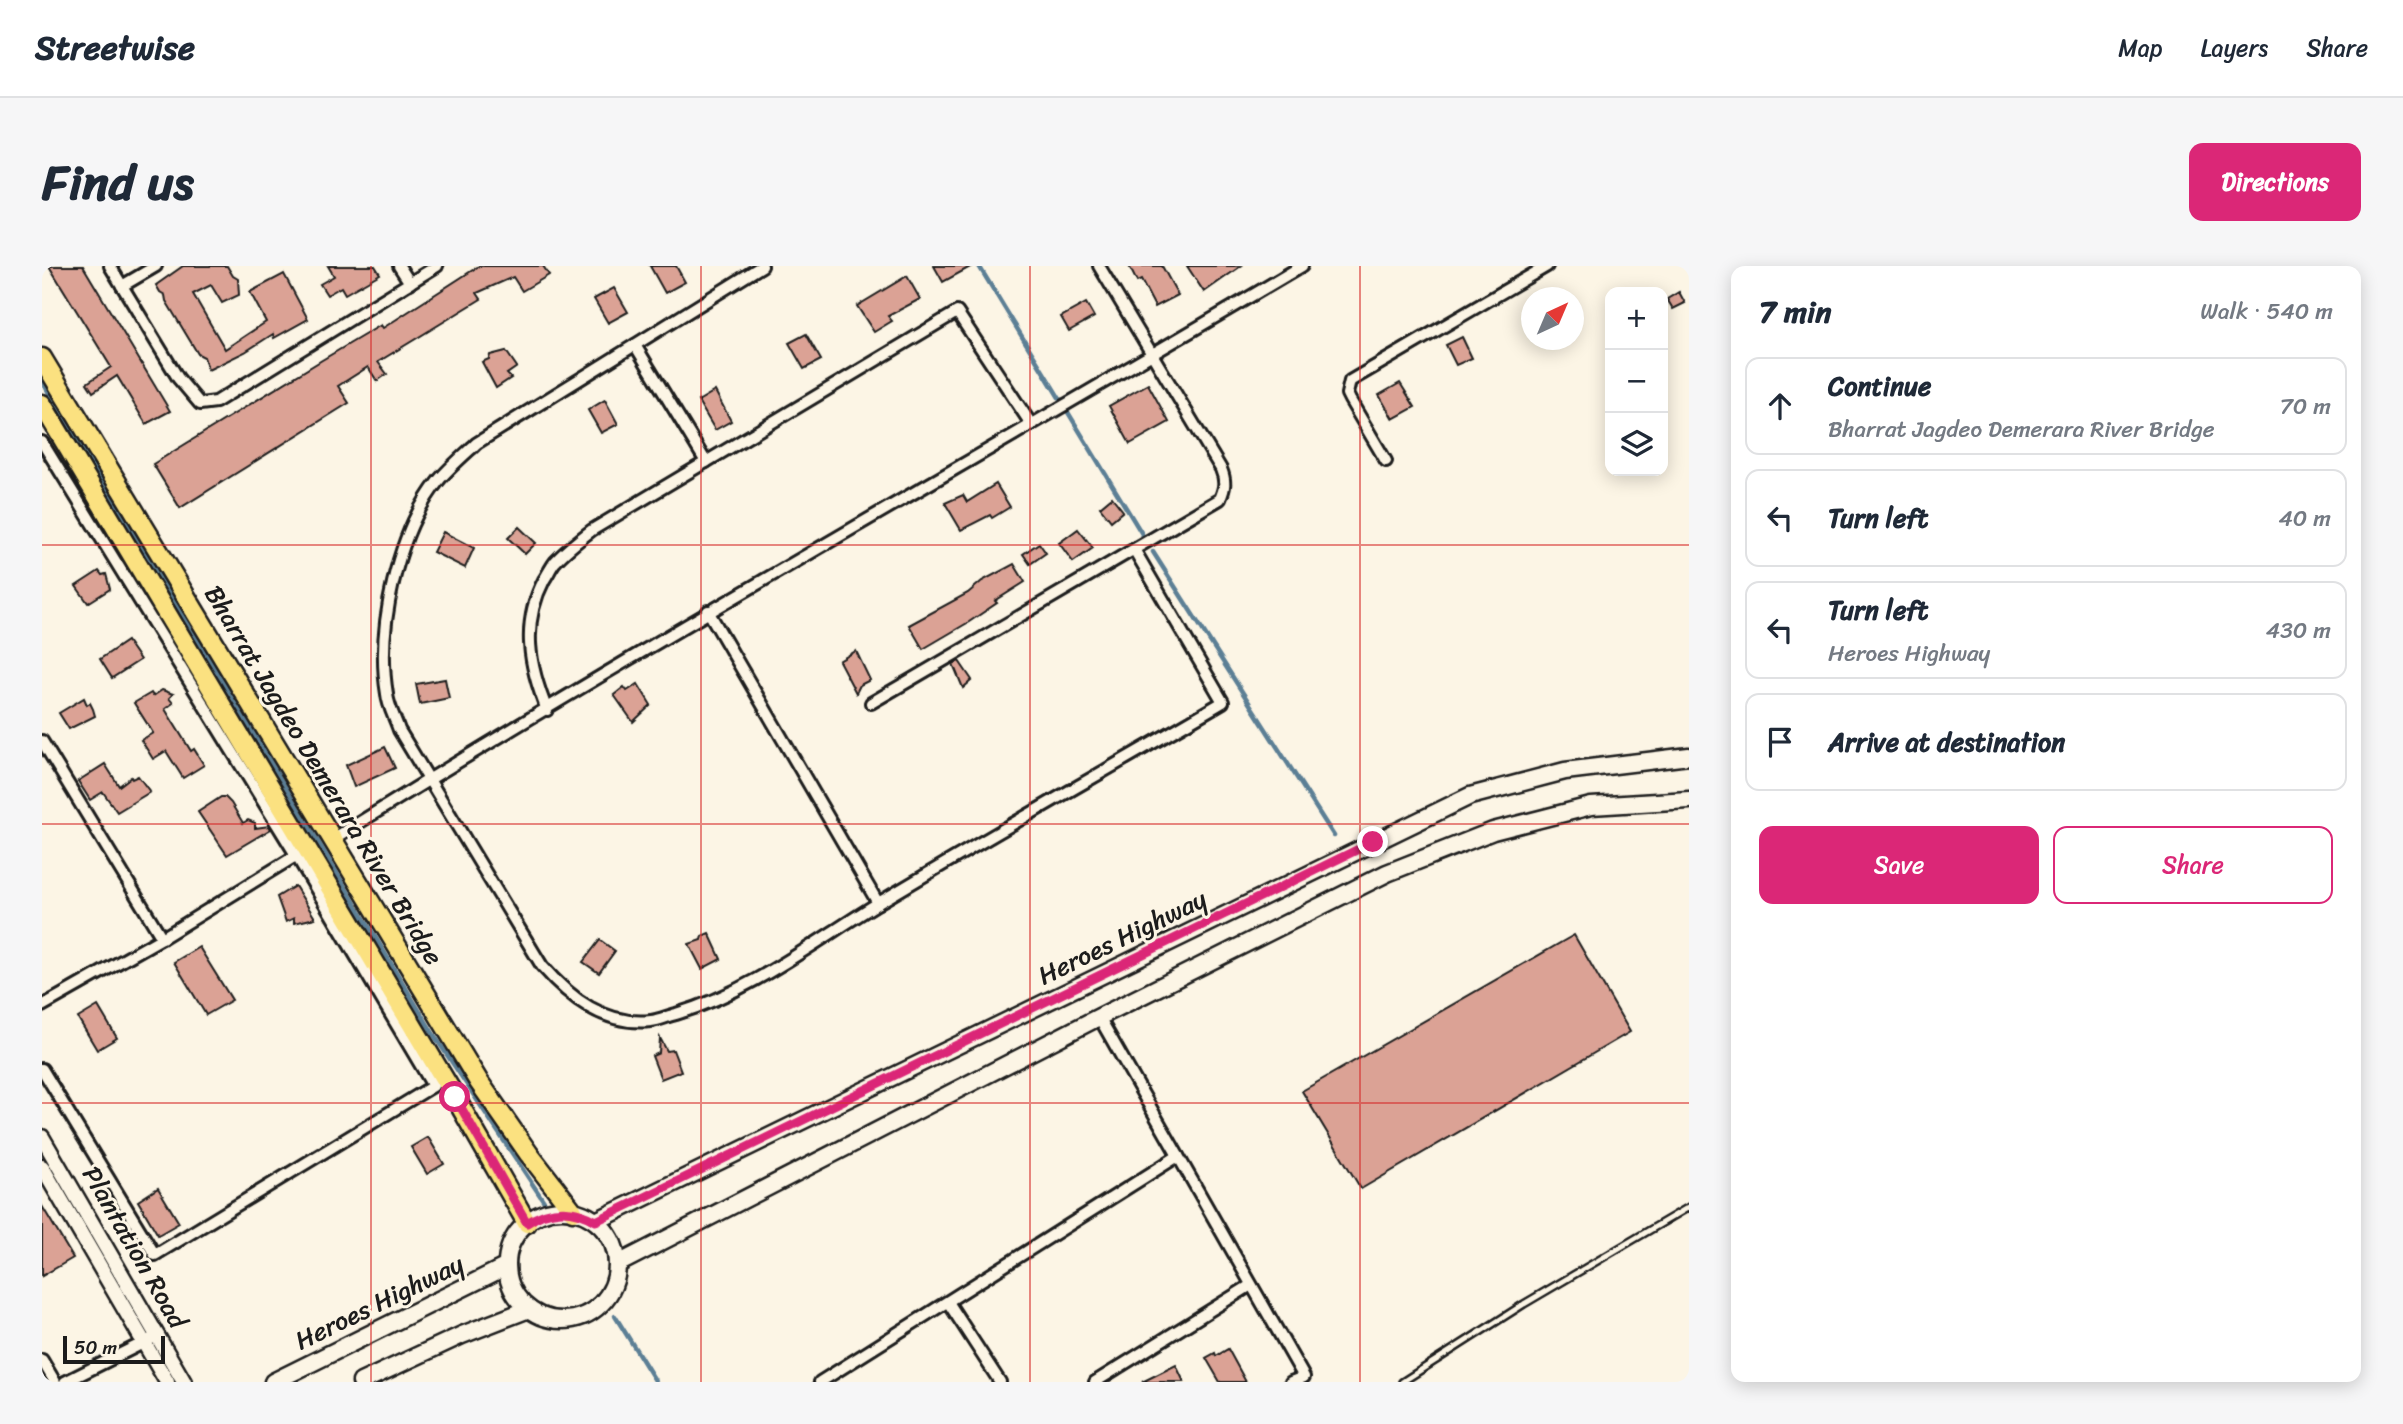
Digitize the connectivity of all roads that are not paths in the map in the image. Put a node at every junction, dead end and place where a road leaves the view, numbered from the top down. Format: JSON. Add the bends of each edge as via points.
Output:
{"nodes":[{"id":1,"x":110,"y":266,"type":"edge"},
{"id":2,"x":156,"y":266,"type":"edge"},
{"id":3,"x":400,"y":266,"type":"edge"},
{"id":4,"x":437,"y":266,"type":"edge"},
{"id":5,"x":762,"y":266,"type":"edge"},
{"id":6,"x":1099,"y":266,"type":"edge"},
{"id":7,"x":1302,"y":266,"type":"edge"},
{"id":8,"x":1547,"y":266,"type":"edge"},
{"id":9,"x":410,"y":283,"type":"junction"},
{"id":10,"x":122,"y":286,"type":"junction"},
{"id":11,"x":635,"y":345,"type":"junction"},
{"id":12,"x":1153,"y":355,"type":"junction"},
{"id":13,"x":42,"y":358,"type":"edge"},
{"id":14,"x":42,"y":404,"type":"edge"},
{"id":15,"x":1031,"y":424,"type":"junction"},
{"id":16,"x":42,"y":442,"type":"edge"},
{"id":17,"x":1386,"y":461,"type":"dead end"},
{"id":18,"x":706,"y":462,"type":"junction"},
{"id":19,"x":1135,"y":551,"type":"junction"},
{"id":20,"x":708,"y":611,"type":"junction"},
{"id":21,"x":871,"y":704,"type":"dead end"},
{"id":22,"x":547,"y":710,"type":"junction"},
{"id":23,"x":42,"y":741,"type":"edge"},
{"id":24,"x":1689,"y":756,"type":"edge"},
{"id":25,"x":428,"y":779,"type":"junction"},
{"id":26,"x":1689,"y":800,"type":"edge"},
{"id":27,"x":333,"y":839,"type":"junction"},
{"id":28,"x":301,"y":852,"type":"junction"},
{"id":29,"x":878,"y":903,"type":"junction"},
{"id":30,"x":162,"y":938,"type":"junction"},
{"id":31,"x":42,"y":1006,"type":"edge"},
{"id":32,"x":1099,"y":1017,"type":"junction"},
{"id":33,"x":42,"y":1069,"type":"edge"},
{"id":34,"x":42,"y":1138,"type":"edge"},
{"id":35,"x":1178,"y":1156,"type":"junction"},
{"id":36,"x":42,"y":1167,"type":"edge"},
{"id":37,"x":1689,"y":1207,"type":"edge"},
{"id":38,"x":573,"y":1211,"type":"junction"},
{"id":39,"x":596,"y":1221,"type":"junction"},
{"id":40,"x":527,"y":1223,"type":"junction"},
{"id":41,"x":618,"y":1264,"type":"junction"},
{"id":42,"x":507,"y":1266,"type":"junction"},
{"id":43,"x":1251,"y":1285,"type":"junction"},
{"id":44,"x":948,"y":1301,"type":"junction"},
{"id":45,"x":529,"y":1309,"type":"junction"},
{"id":46,"x":151,"y":1339,"type":"junction"},
{"id":47,"x":42,"y":1360,"type":"edge"},
{"id":48,"x":1305,"y":1380,"type":"edge"},
{"id":49,"x":55,"y":1382,"type":"edge"},
{"id":50,"x":65,"y":1382,"type":"edge"},
{"id":51,"x":167,"y":1382,"type":"edge"},
{"id":52,"x":184,"y":1382,"type":"edge"},
{"id":53,"x":273,"y":1382,"type":"edge"},
{"id":54,"x":361,"y":1382,"type":"edge"},
{"id":55,"x":820,"y":1382,"type":"edge"},
{"id":56,"x":1000,"y":1382,"type":"edge"},
{"id":57,"x":1095,"y":1382,"type":"edge"},
{"id":58,"x":1291,"y":1382,"type":"edge"},
{"id":59,"x":1402,"y":1382,"type":"edge"}],
"edges":[{"from":1,"to":10,"type":"street"},
{"from":2,"to":10,"type":"street"},
{"from":3,"to":9,"type":"street"},
{"from":4,"to":9,"type":"street"},
{"from":5,"to":11,"type":"street"},
{"from":6,"to":12,"type":"street"},
{"from":7,"to":12,"type":"street"},
{"from":8,"to":17,"type":"street","via":[[1350,381],[1347,394]]},
{"from":9,"to":10,"type":"street","via":[[216,402],[200,404],[178,378]]},
{"from":11,"to":18,"type":"street"},
{"from":11,"to":25,"type":"street","via":[[477,443],[438,481],[418,513],[399,556],[384,669],[387,697],[399,730]]},
{"from":12,"to":15,"type":"street"},
{"from":12,"to":19,"type":"street","via":[[1222,470],[1225,488],[1220,499]]},
{"from":13,"to":27,"type":"main road","name":"Bharrat Jagdeo Demerara River Bridge"},
{"from":14,"to":28,"type":"main road","name":"Bharrat Jagdeo Demerara River Bridge"},
{"from":15,"to":18,"type":"street","via":[[957,312]]},
{"from":15,"to":20,"type":"street"},
{"from":16,"to":28,"type":"street"},
{"from":18,"to":22,"type":"street","via":[[592,530],[553,564],[536,595],[529,640],[536,682]]},
{"from":19,"to":21,"type":"street"},
{"from":19,"to":29,"type":"street","via":[[1223,702]]},
{"from":20,"to":22,"type":"street"},
{"from":20,"to":29,"type":"street"},
{"from":22,"to":25,"type":"street"},
{"from":23,"to":30,"type":"street"},
{"from":24,"to":39,"type":"main road","name":"Heroes Highway","via":[[1565,771],[1470,796]]},
{"from":25,"to":27,"type":"street"},
{"from":25,"to":29,"type":"street","via":[[542,966],[581,1004],[601,1014],[651,1021],[689,1010],[731,993]]},
{"from":26,"to":32,"type":"main road","via":[[1591,806],[1493,831],[1387,873]]},
{"from":27,"to":38,"type":"main road","name":"Bharrat Jagdeo Demerara River Bridge","via":[[479,1082]]},
{"from":28,"to":30,"type":"street"},
{"from":28,"to":33,"type":"street","via":[[433,1086],[155,1255]]},
{"from":28,"to":40,"type":"main road","name":"Bharrat Jagdeo Demerara River Bridge","via":[[455,1097]]},
{"from":30,"to":31,"type":"street"},
{"from":32,"to":35,"type":"street"},
{"from":32,"to":41,"type":"main road"},
{"from":34,"to":46,"type":"street","name":"Plantation Road"},
{"from":35,"to":43,"type":"street"},
{"from":35,"to":44,"type":"street"},
{"from":36,"to":46,"type":"street","name":"Plantation Road"},
{"from":37,"to":59,"type":"lane"},
{"from":38,"to":39,"type":"main road"},
{"from":38,"to":40,"type":"main road","via":[[549,1211]]},
{"from":39,"to":41,"type":"main road","via":[[612,1240]]},
{"from":40,"to":42,"type":"main road","via":[[512,1242]]},
{"from":41,"to":45,"type":"main road","via":[[607,1299],[588,1314],[564,1320]]},
{"from":42,"to":45,"type":"main road","via":[[513,1290]]},
{"from":42,"to":53,"type":"main road","name":"Heroes Highway"},
{"from":43,"to":48,"type":"street"},
{"from":43,"to":57,"type":"street"},
{"from":44,"to":55,"type":"street"},
{"from":44,"to":56,"type":"street"},
{"from":45,"to":54,"type":"main road"},
{"from":46,"to":50,"type":"street"},
{"from":46,"to":51,"type":"street","name":"Plantation Road"},
{"from":46,"to":52,"type":"street","name":"Plantation Road"},
{"from":47,"to":49,"type":"street"},
{"from":48,"to":58,"type":"street"}]}
